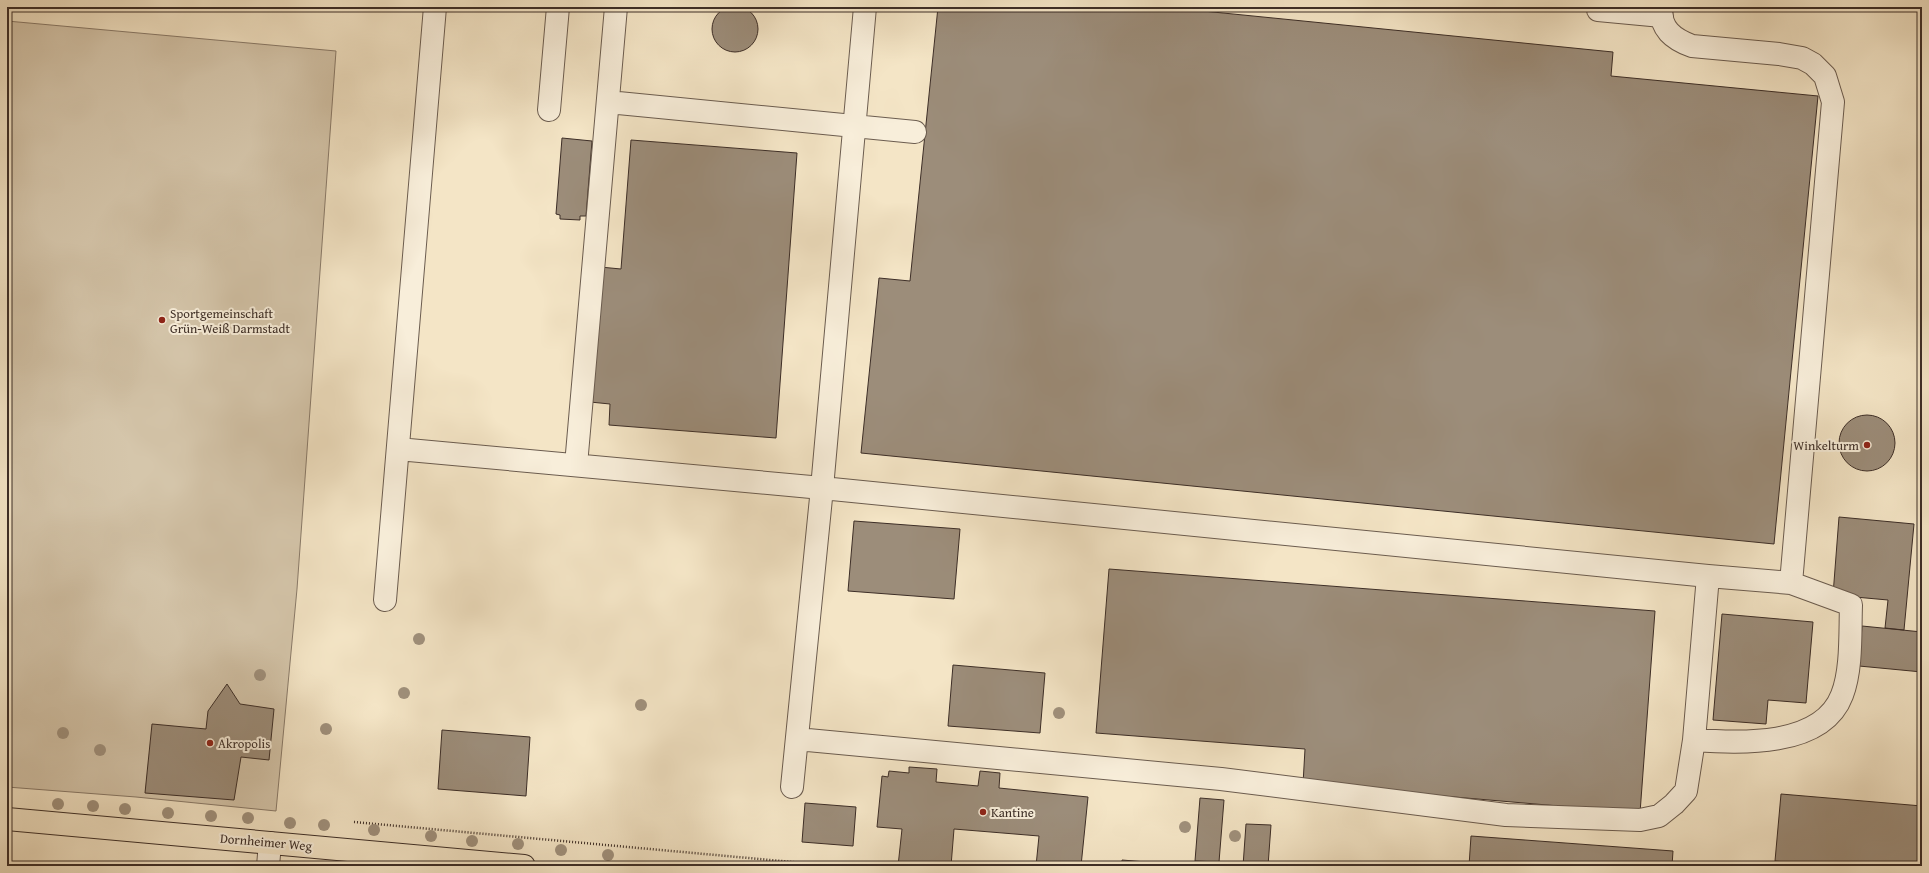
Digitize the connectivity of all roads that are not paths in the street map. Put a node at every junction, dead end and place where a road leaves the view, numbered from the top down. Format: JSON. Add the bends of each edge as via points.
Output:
{"nodes":[{"id":1,"x":435,"y":7,"type":"edge"},
{"id":2,"x":558,"y":7,"type":"edge"},
{"id":3,"x":616,"y":7,"type":"edge"},
{"id":4,"x":865,"y":7,"type":"edge"},
{"id":5,"x":1598,"y":10,"type":"dead end"},
{"id":6,"x":1662,"y":11,"type":"edge"},
{"id":7,"x":608,"y":102,"type":"junction"},
{"id":8,"x":549,"y":110,"type":"dead end"},
{"id":9,"x":855,"y":126,"type":"junction"},
{"id":10,"x":915,"y":132,"type":"dead end"},
{"id":11,"x":398,"y":449,"type":"junction"},
{"id":12,"x":576,"y":465,"type":"junction"},
{"id":13,"x":822,"y":488,"type":"junction"},
{"id":14,"x":1708,"y":576,"type":"junction"},
{"id":15,"x":1791,"y":583,"type":"junction"},
{"id":16,"x":385,"y":600,"type":"dead end"},
{"id":17,"x":797,"y":739,"type":"junction"},
{"id":18,"x":1694,"y":740,"type":"junction"},
{"id":19,"x":792,"y":788,"type":"dead end"},
{"id":20,"x":7,"y":819,"type":"edge"},
{"id":21,"x":270,"y":843,"type":"junction"},
{"id":22,"x":268,"y":866,"type":"edge"},
{"id":23,"x":524,"y":866,"type":"edge"}],
"edges":[{"from":1,"to":11,"type":"street"},
{"from":2,"to":8,"type":"street"},
{"from":3,"to":7,"type":"street"},
{"from":4,"to":9,"type":"street"},
{"from":5,"to":6,"type":"street"},
{"from":6,"to":15,"type":"street","via":[[1666,30],[1674,38],[1692,46],[1802,58],[1813,64],[1825,76],[1833,102]]},
{"from":7,"to":9,"type":"street"},
{"from":7,"to":12,"type":"street"},
{"from":9,"to":10,"type":"street"},
{"from":9,"to":13,"type":"street"},
{"from":11,"to":12,"type":"street"},
{"from":11,"to":16,"type":"street"},
{"from":12,"to":13,"type":"street"},
{"from":13,"to":14,"type":"street"},
{"from":13,"to":17,"type":"street"},
{"from":14,"to":15,"type":"street"},
{"from":14,"to":18,"type":"street"},
{"from":15,"to":18,"type":"street","via":[[1851,605],[1846,676],[1842,696],[1829,714],[1815,726],[1800,733],[1756,741]]},
{"from":17,"to":18,"type":"street","via":[[1221,779],[1506,815],[1640,820],[1659,816],[1686,791]]},
{"from":17,"to":19,"type":"street"},
{"from":20,"to":21,"type":"main road","name":"Dornheimer Weg"},
{"from":21,"to":22,"type":"street"},
{"from":21,"to":23,"type":"main road","name":"Dornheimer Weg"}]}
